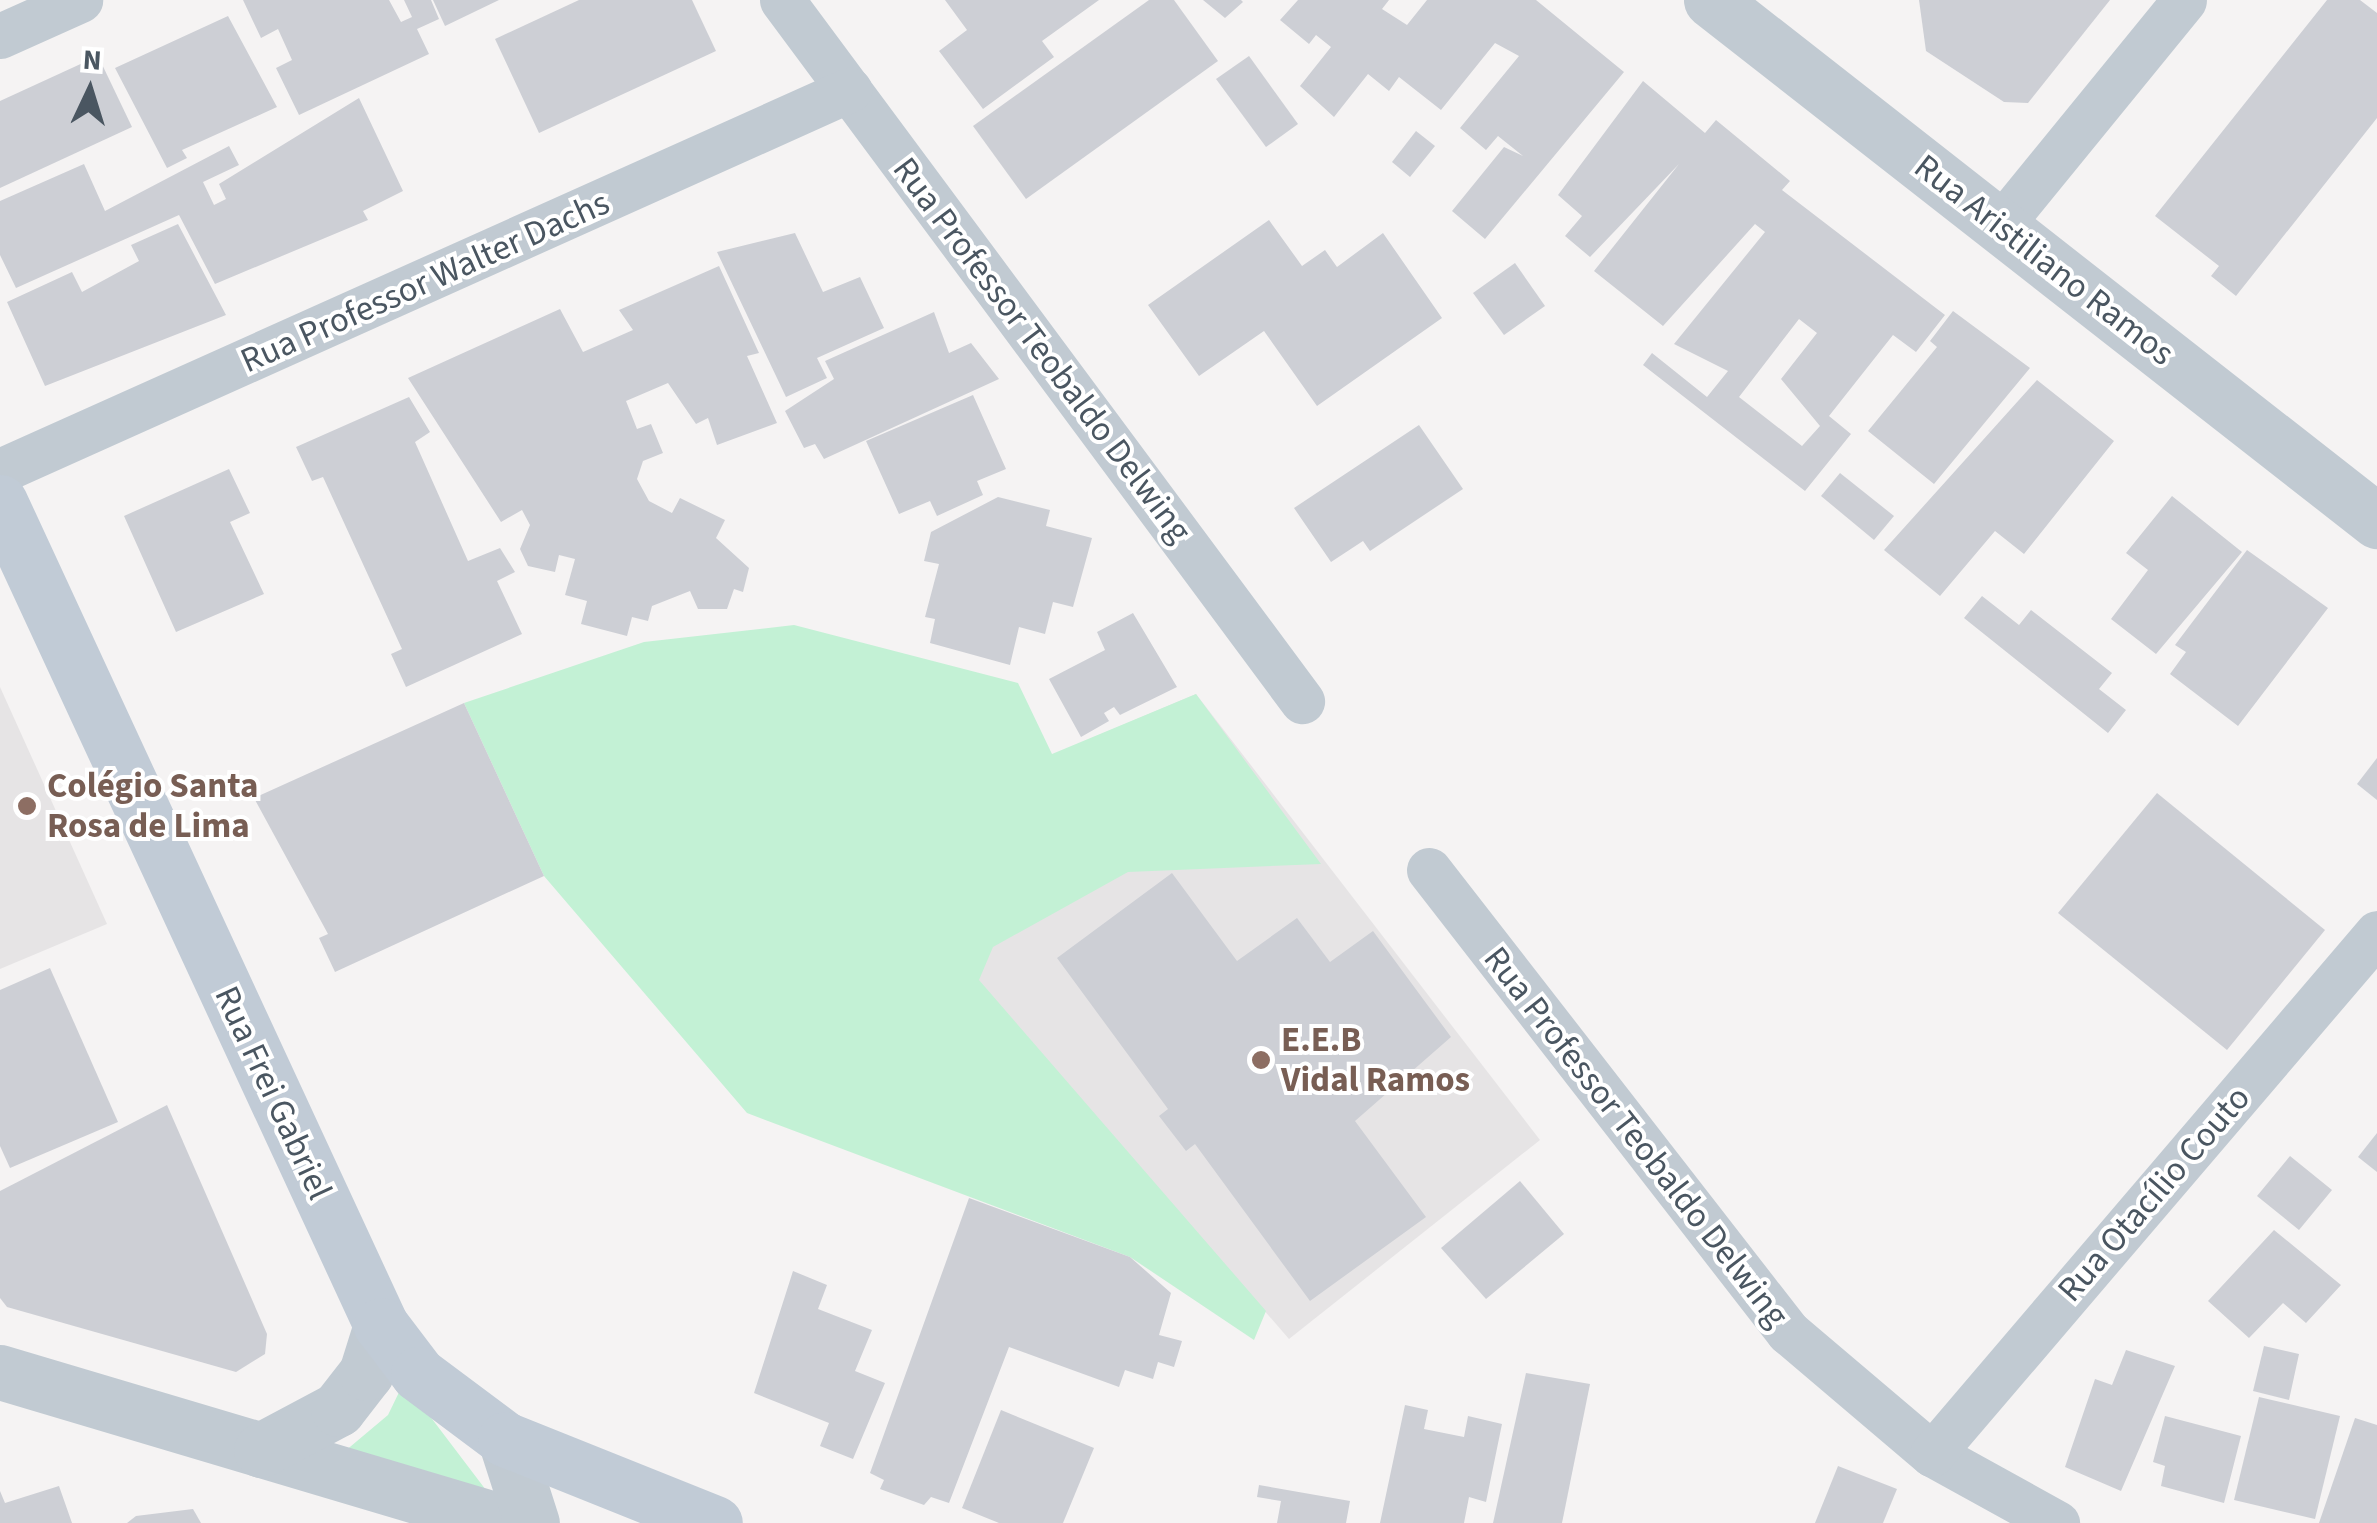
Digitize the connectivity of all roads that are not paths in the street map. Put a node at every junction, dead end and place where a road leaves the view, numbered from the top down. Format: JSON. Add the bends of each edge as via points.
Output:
{"nodes":[{"id":1,"x":80,"y":0,"type":"edge"},
{"id":2,"x":782,"y":0,"type":"edge"},
{"id":3,"x":1711,"y":0,"type":"edge"},
{"id":4,"x":2184,"y":0,"type":"edge"},
{"id":5,"x":0,"y":36,"type":"edge"},
{"id":6,"x":850,"y":90,"type":"junction"},
{"id":7,"x":2000,"y":226,"type":"junction"},
{"id":8,"x":0,"y":472,"type":"edge"},
{"id":9,"x":0,"y":502,"type":"edge"},
{"id":10,"x":2377,"y":521,"type":"edge"},
{"id":11,"x":1302,"y":701,"type":"dead end"},
{"id":12,"x":1428,"y":870,"type":"dead end"},
{"id":13,"x":2377,"y":933,"type":"edge"},
{"id":14,"x":380,"y":1325,"type":"junction"},
{"id":15,"x":0,"y":1372,"type":"edge"},
{"id":16,"x":505,"y":1440,"type":"junction"},
{"id":17,"x":261,"y":1450,"type":"junction"},
{"id":18,"x":1932,"y":1454,"type":"junction"},
{"id":19,"x":507,"y":1523,"type":"edge"},
{"id":20,"x":532,"y":1523,"type":"edge"},
{"id":21,"x":714,"y":1523,"type":"edge"},
{"id":22,"x":2057,"y":1523,"type":"edge"}],
"edges":[{"from":1,"to":5,"type":"street"},
{"from":2,"to":6,"type":"street","name":"Rua Professor Teobaldo Delwing"},
{"from":3,"to":7,"type":"street","name":"Rua Aristiliano Ramos"},
{"from":4,"to":7,"type":"street"},
{"from":6,"to":8,"type":"street","name":"Rua Professor Walter Dachs"},
{"from":6,"to":11,"type":"street","name":"Rua Professor Teobaldo Delwing"},
{"from":7,"to":10,"type":"street","name":"Rua Aristiliano Ramos"},
{"from":9,"to":14,"type":"main road","name":"Rua Frei Gabriel"},
{"from":12,"to":18,"type":"street","name":"Rua Professor Teobaldo Delwing","via":[[1766,1306],[1856,1398]]},
{"from":13,"to":18,"type":"street","name":"Rua Otacílio Couto"},
{"from":14,"to":16,"type":"main road","name":"Rua Frei Gabriel","via":[[418,1374]]},
{"from":14,"to":17,"type":"street","via":[[366,1373],[338,1409]]},
{"from":15,"to":17,"type":"street"},
{"from":16,"to":20,"type":"street"},
{"from":16,"to":21,"type":"main road","name":"Rua Frei Gabriel"},
{"from":17,"to":19,"type":"street"},
{"from":18,"to":22,"type":"street","name":"Rua Professor Teobaldo Delwing"}]}
